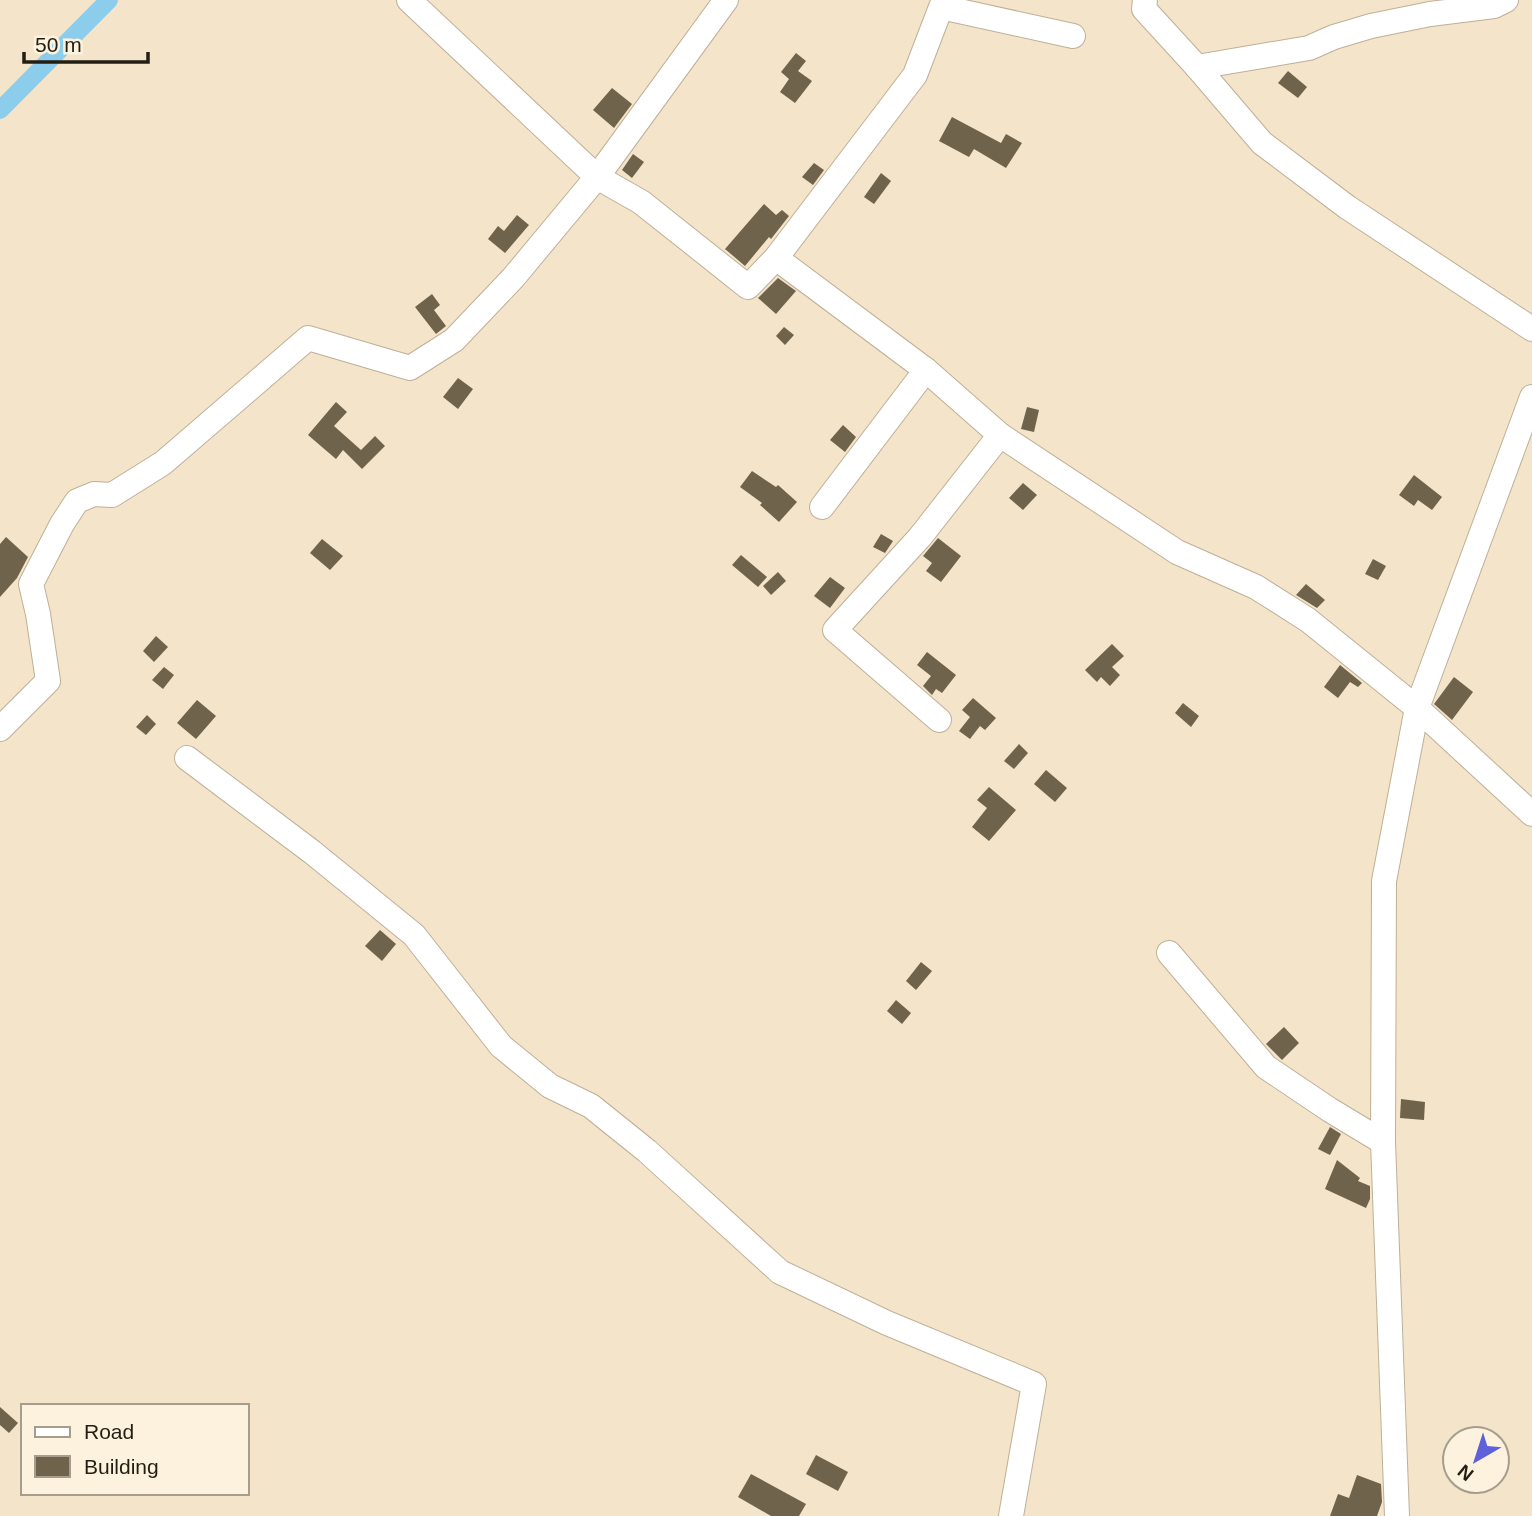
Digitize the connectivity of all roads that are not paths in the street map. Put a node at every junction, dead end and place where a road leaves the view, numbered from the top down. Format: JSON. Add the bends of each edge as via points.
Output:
{"nodes":[{"id":1,"x":409,"y":0,"type":"edge"},
{"id":2,"x":726,"y":0,"type":"edge"},
{"id":3,"x":1145,"y":0,"type":"edge"},
{"id":4,"x":1506,"y":0,"type":"edge"},
{"id":5,"x":1073,"y":36,"type":"dead end"},
{"id":6,"x":1197,"y":67,"type":"junction"},
{"id":7,"x":597,"y":177,"type":"junction"},
{"id":8,"x":776,"y":258,"type":"junction"},
{"id":9,"x":1532,"y":329,"type":"edge"},
{"id":10,"x":926,"y":370,"type":"junction"},
{"id":11,"x":1532,"y":397,"type":"edge"},
{"id":12,"x":1000,"y":435,"type":"junction"},
{"id":13,"x":822,"y":507,"type":"dead end"},
{"id":14,"x":1417,"y":708,"type":"junction"},
{"id":15,"x":939,"y":720,"type":"dead end"},
{"id":16,"x":0,"y":729,"type":"edge"},
{"id":17,"x":187,"y":758,"type":"dead end"},
{"id":18,"x":1532,"y":814,"type":"edge"},
{"id":19,"x":1169,"y":953,"type":"dead end"},
{"id":20,"x":1383,"y":1142,"type":"junction"},
{"id":21,"x":1011,"y":1516,"type":"edge"},
{"id":22,"x":1397,"y":1516,"type":"edge"}],
"edges":[{"from":1,"to":7,"type":"street"},
{"from":2,"to":7,"type":"street"},
{"from":3,"to":6,"type":"street","via":[[1144,9]]},
{"from":4,"to":6,"type":"street","via":[[1494,6],[1371,26],[1309,48]]},
{"from":5,"to":8,"type":"street","via":[[941,7],[915,75]]},
{"from":6,"to":9,"type":"street","via":[[1262,143],[1347,207]]},
{"from":7,"to":8,"type":"street","via":[[641,202],[748,287]]},
{"from":7,"to":16,"type":"street","via":[[454,340],[411,368],[308,338],[163,463],[112,495],[94,494],[77,501],[31,584],[48,681]]},
{"from":8,"to":10,"type":"street"},
{"from":10,"to":12,"type":"street"},
{"from":10,"to":13,"type":"street"},
{"from":11,"to":14,"type":"street"},
{"from":12,"to":14,"type":"street","via":[[1177,552],[1256,587],[1308,620]]},
{"from":12,"to":15,"type":"street","via":[[920,537],[835,630]]},
{"from":14,"to":18,"type":"street"},
{"from":14,"to":20,"type":"street","via":[[1384,881]]},
{"from":17,"to":21,"type":"street","via":[[414,935],[501,1046],[550,1086],[591,1106],[780,1272],[1034,1384]]},
{"from":19,"to":20,"type":"street","via":[[1266,1067]]},
{"from":20,"to":22,"type":"street"}]}
